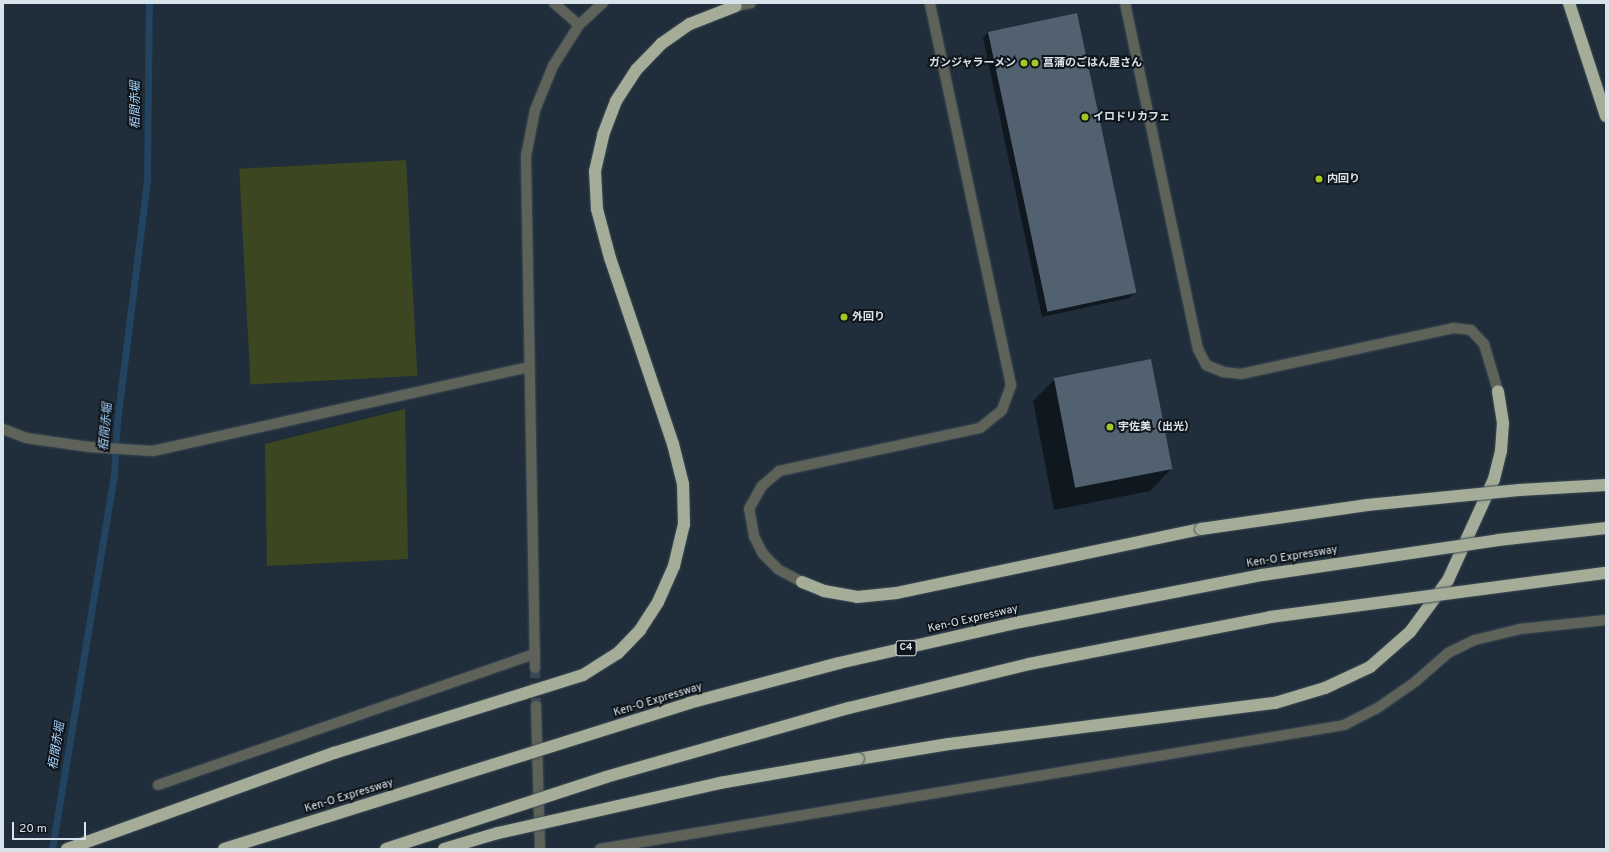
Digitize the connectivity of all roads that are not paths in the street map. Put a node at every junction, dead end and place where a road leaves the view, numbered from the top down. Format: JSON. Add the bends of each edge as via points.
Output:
{"nodes":[{"id":1,"x":554,"y":3,"type":"edge"},
{"id":2,"x":603,"y":3,"type":"edge"},
{"id":3,"x":751,"y":3,"type":"edge"},
{"id":4,"x":930,"y":3,"type":"edge"},
{"id":5,"x":1125,"y":3,"type":"edge"},
{"id":6,"x":1569,"y":3,"type":"edge"},
{"id":7,"x":736,"y":6,"type":"joint"},
{"id":8,"x":579,"y":25,"type":"junction"},
{"id":9,"x":1606,"y":116,"type":"edge"},
{"id":10,"x":529,"y":367,"type":"junction"},
{"id":11,"x":1498,"y":391,"type":"joint"},
{"id":12,"x":3,"y":429,"type":"edge"},
{"id":13,"x":1606,"y":485,"type":"edge"},
{"id":14,"x":1606,"y":528,"type":"edge"},
{"id":15,"x":1606,"y":573,"type":"edge"},
{"id":16,"x":802,"y":582,"type":"joint"},
{"id":17,"x":1606,"y":620,"type":"edge"},
{"id":18,"x":535,"y":654,"type":"junction"},
{"id":19,"x":535,"y":668,"type":"tunnel mouth"},
{"id":20,"x":536,"y":706,"type":"tunnel mouth"},
{"id":21,"x":158,"y":785,"type":"dead end"},
{"id":22,"x":67,"y":849,"type":"edge"},
{"id":23,"x":224,"y":849,"type":"edge"},
{"id":24,"x":386,"y":849,"type":"edge"},
{"id":25,"x":444,"y":849,"type":"edge"},
{"id":26,"x":540,"y":849,"type":"edge"},
{"id":27,"x":600,"y":849,"type":"edge"}],
"edges":[{"from":1,"to":8,"type":"street"},
{"from":2,"to":8,"type":"street"},
{"from":3,"to":7,"type":"street"},
{"from":4,"to":16,"type":"street","via":[[1011,385],[1002,410],[980,428],[779,471],[762,486],[749,509],[754,536],[763,554],[778,569]]},
{"from":5,"to":11,"type":"street","via":[[1198,348],[1206,365],[1223,372],[1241,374],[1453,328],[1471,330],[1484,344]]},
{"from":6,"to":9,"type":"highway"},
{"from":7,"to":22,"type":"highway","via":[[690,24],[661,44],[637,69],[616,101],[603,135],[595,172],[597,209],[610,258],[673,444],[683,484],[684,524],[674,566],[658,602],[640,630],[618,652],[583,675],[334,753]]},
{"from":8,"to":10,"type":"street","via":[[553,66],[534,110],[526,156]]},
{"from":10,"to":12,"type":"street","via":[[153,451],[89,447],[26,438]]},
{"from":10,"to":18,"type":"street"},
{"from":11,"to":25,"type":"highway","bridge":true,"via":[[1503,423],[1501,451],[1494,478],[1448,580],[1410,632],[1370,667],[1324,688],[1275,703],[949,744],[720,783],[498,833]]},
{"from":13,"to":16,"type":"highway","bridge":true,"via":[[1519,490],[1367,506],[1201,529],[896,593],[857,597],[824,591]]},
{"from":14,"to":23,"type":"highway","name":"Ken-O Expressway","number":"C4","bridge":true,"via":[[1498,540],[1262,575],[1020,622],[846,661],[689,703]]},
{"from":15,"to":24,"type":"highway","bridge":true,"via":[[1270,617],[1029,664],[849,708],[606,777]]},
{"from":17,"to":27,"type":"street","via":[[1520,629],[1475,640],[1448,653],[1415,682],[1376,710],[1344,725]]},
{"from":18,"to":19,"type":"street"},
{"from":18,"to":21,"type":"street"},
{"from":20,"to":26,"type":"street"}]}
